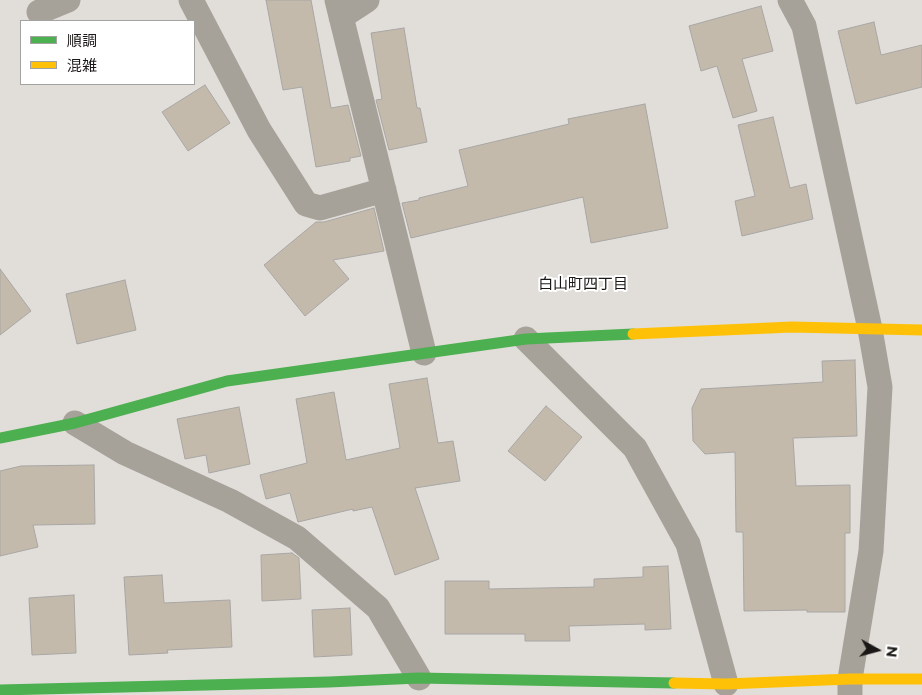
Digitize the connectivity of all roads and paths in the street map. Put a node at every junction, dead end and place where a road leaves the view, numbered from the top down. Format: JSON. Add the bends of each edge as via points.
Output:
{"nodes":[{"id":1,"x":68,"y":0,"type":"edge"},
{"id":2,"x":191,"y":0,"type":"edge"},
{"id":3,"x":367,"y":0,"type":"edge"},
{"id":4,"x":790,"y":0,"type":"edge"},
{"id":5,"x":339,"y":8,"type":"edge"},
{"id":6,"x":39,"y":12,"type":"dead end"},
{"id":7,"x":384,"y":190,"type":"junction"},
{"id":8,"x":870,"y":329,"type":"junction"},
{"id":9,"x":922,"y":330,"type":"edge"},
{"id":10,"x":526,"y":339,"type":"junction"},
{"id":11,"x":424,"y":353,"type":"junction"},
{"id":12,"x":75,"y":423,"type":"junction"},
{"id":13,"x":0,"y":438,"type":"edge"},
{"id":14,"x":419,"y":678,"type":"junction"},
{"id":15,"x":922,"y":679,"type":"edge"},
{"id":16,"x":726,"y":684,"type":"junction"},
{"id":17,"x":850,"y":687,"type":"edge"},
{"id":18,"x":0,"y":690,"type":"edge"}],
"edges":[{"from":1,"to":6,"type":"street"},
{"from":2,"to":7,"type":"street","via":[[258,130],[306,204],[320,208]]},
{"from":3,"to":5,"type":"street"},
{"from":4,"to":8,"type":"street","via":[[804,26]]},
{"from":5,"to":7,"type":"street"},
{"from":7,"to":11,"type":"street"},
{"from":8,"to":9,"type":"street"},
{"from":8,"to":10,"type":"street","via":[[792,327]]},
{"from":8,"to":17,"type":"street","via":[[880,386],[871,551]]},
{"from":10,"to":11,"type":"street"},
{"from":10,"to":16,"type":"street","via":[[635,448],[688,544]]},
{"from":11,"to":12,"type":"street","via":[[227,382]]},
{"from":12,"to":13,"type":"street"},
{"from":12,"to":14,"type":"street","via":[[125,453],[230,501],[296,538],[378,608]]},
{"from":14,"to":16,"type":"street"},
{"from":14,"to":18,"type":"street"},
{"from":15,"to":17,"type":"street"},
{"from":16,"to":17,"type":"street"}]}
